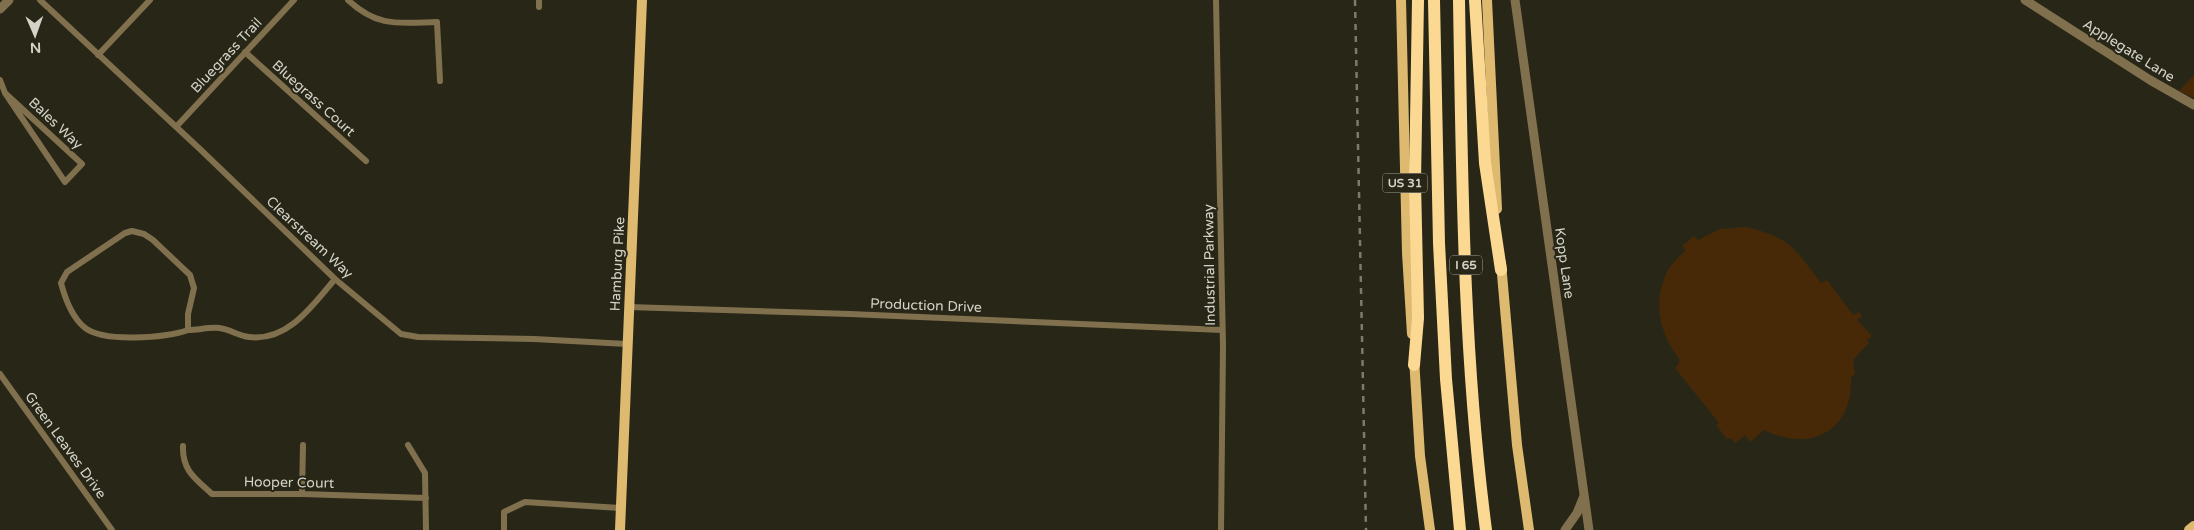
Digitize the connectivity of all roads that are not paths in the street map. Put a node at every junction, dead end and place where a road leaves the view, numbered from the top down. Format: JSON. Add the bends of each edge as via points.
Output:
{"nodes":[{"id":1,"x":9,"y":0,"type":"edge"},
{"id":2,"x":40,"y":0,"type":"edge"},
{"id":3,"x":150,"y":0,"type":"edge"},
{"id":4,"x":294,"y":0,"type":"edge"},
{"id":5,"x":348,"y":0,"type":"edge"},
{"id":6,"x":642,"y":0,"type":"edge"},
{"id":7,"x":1216,"y":0,"type":"edge"},
{"id":8,"x":1401,"y":0,"type":"edge"},
{"id":9,"x":1418,"y":0,"type":"edge"},
{"id":10,"x":1434,"y":0,"type":"edge"},
{"id":11,"x":1459,"y":0,"type":"edge"},
{"id":12,"x":1475,"y":0,"type":"edge"},
{"id":13,"x":1487,"y":0,"type":"edge"},
{"id":14,"x":1515,"y":0,"type":"edge"},
{"id":15,"x":2025,"y":0,"type":"edge"},
{"id":16,"x":0,"y":9,"type":"edge"},
{"id":17,"x":245,"y":52,"type":"junction"},
{"id":18,"x":98,"y":55,"type":"junction"},
{"id":19,"x":0,"y":80,"type":"edge"},
{"id":20,"x":440,"y":81,"type":"dead end"},
{"id":21,"x":5,"y":93,"type":"junction"},
{"id":22,"x":2194,"y":105,"type":"edge"},
{"id":23,"x":176,"y":127,"type":"junction"},
{"id":24,"x":366,"y":161,"type":"dead end"},
{"id":25,"x":1501,"y":270,"type":"junction"},
{"id":26,"x":335,"y":279,"type":"junction"},
{"id":27,"x":628,"y":307,"type":"junction"},
{"id":28,"x":188,"y":330,"type":"junction"},
{"id":29,"x":1222,"y":330,"type":"junction"},
{"id":30,"x":627,"y":344,"type":"junction"},
{"id":31,"x":1414,"y":365,"type":"junction"},
{"id":32,"x":0,"y":374,"type":"edge"},
{"id":33,"x":303,"y":445,"type":"dead end"},
{"id":34,"x":408,"y":445,"type":"dead end"},
{"id":35,"x":183,"y":446,"type":"dead end"},
{"id":36,"x":302,"y":494,"type":"junction"},
{"id":37,"x":1584,"y":496,"type":"junction"},
{"id":38,"x":426,"y":498,"type":"junction"},
{"id":39,"x":620,"y":508,"type":"junction"},
{"id":40,"x":2194,"y":526,"type":"edge"},
{"id":41,"x":112,"y":530,"type":"edge"},
{"id":42,"x":426,"y":530,"type":"edge"},
{"id":43,"x":504,"y":530,"type":"edge"},
{"id":44,"x":620,"y":530,"type":"edge"},
{"id":45,"x":1221,"y":530,"type":"edge"},
{"id":46,"x":1430,"y":530,"type":"edge"},
{"id":47,"x":1460,"y":530,"type":"edge"},
{"id":48,"x":1486,"y":530,"type":"edge"},
{"id":49,"x":1530,"y":530,"type":"edge"},
{"id":50,"x":1565,"y":530,"type":"edge"},
{"id":51,"x":1589,"y":530,"type":"edge"},
{"id":52,"x":2189,"y":530,"type":"edge"}],
"edges":[{"from":1,"to":16,"type":"street"},
{"from":2,"to":18,"type":"street","name":"Clearstream Way"},
{"from":3,"to":18,"type":"street"},
{"from":4,"to":17,"type":"street","name":"Bluegrass Trail"},
{"from":5,"to":20,"type":"street","via":[[388,24],[437,22]]},
{"from":6,"to":27,"type":"main road","name":"Hamburg Pike"},
{"from":7,"to":29,"type":"street","name":"Industrial Parkway"},
{"from":8,"to":31,"type":"main road","number":"US 31","via":[[1407,253]]},
{"from":9,"to":31,"type":"highway","via":[[1418,318]]},
{"from":10,"to":47,"type":"highway","number":"I 65","via":[[1439,243],[1446,379]]},
{"from":11,"to":48,"type":"highway","number":"I 65","via":[[1469,351]]},
{"from":12,"to":25,"type":"highway","via":[[1485,163]]},
{"from":13,"to":25,"type":"main road"},
{"from":14,"to":37,"type":"street","name":"Kopp Lane"},
{"from":15,"to":22,"type":"street","name":"Applegate Lane"},
{"from":17,"to":23,"type":"street","name":"Bluegrass Trail"},
{"from":17,"to":24,"type":"street","name":"Bluegrass Court"},
{"from":18,"to":23,"type":"street","name":"Clearstream Way"},
{"from":19,"to":21,"type":"street","name":"Bales Way"},
{"from":21,"to":21,"type":"street","name":"Bales Way","via":[[38,141],[65,182],[82,164]]},
{"from":23,"to":26,"type":"street","name":"Clearstream Way"},
{"from":25,"to":49,"type":"main road","via":[[1517,445]]},
{"from":26,"to":28,"type":"street","via":[[304,315],[280,332],[250,338],[219,328]]},
{"from":26,"to":30,"type":"street","name":"Clearstream Way","via":[[401,334]]},
{"from":27,"to":29,"type":"street","name":"Production Drive"},
{"from":27,"to":30,"type":"main road","name":"Hamburg Pike"},
{"from":28,"to":28,"type":"street","via":[[159,338],[98,335],[79,322],[61,284],[67,272],[125,233],[132,230],[144,234],[190,276],[194,288]]},
{"from":29,"to":45,"type":"street","name":"Industrial Parkway"},
{"from":30,"to":39,"type":"main road","name":"Hamburg Pike"},
{"from":31,"to":46,"type":"main road","number":"US 31","via":[[1420,456]]},
{"from":32,"to":41,"type":"street","name":"Green Leaves Drive"},
{"from":33,"to":36,"type":"street"},
{"from":34,"to":38,"type":"street","via":[[425,473]]},
{"from":35,"to":36,"type":"street","name":"Hooper Court","via":[[183,459],[189,473],[212,494]]},
{"from":36,"to":38,"type":"street","name":"Hooper Court"},
{"from":37,"to":50,"type":"street"},
{"from":37,"to":51,"type":"street","name":"Kopp Lane"},
{"from":38,"to":42,"type":"street"},
{"from":39,"to":43,"type":"street","via":[[525,502],[504,512]]},
{"from":39,"to":44,"type":"main road","name":"Hamburg Pike"},
{"from":40,"to":52,"type":"main road"}]}
